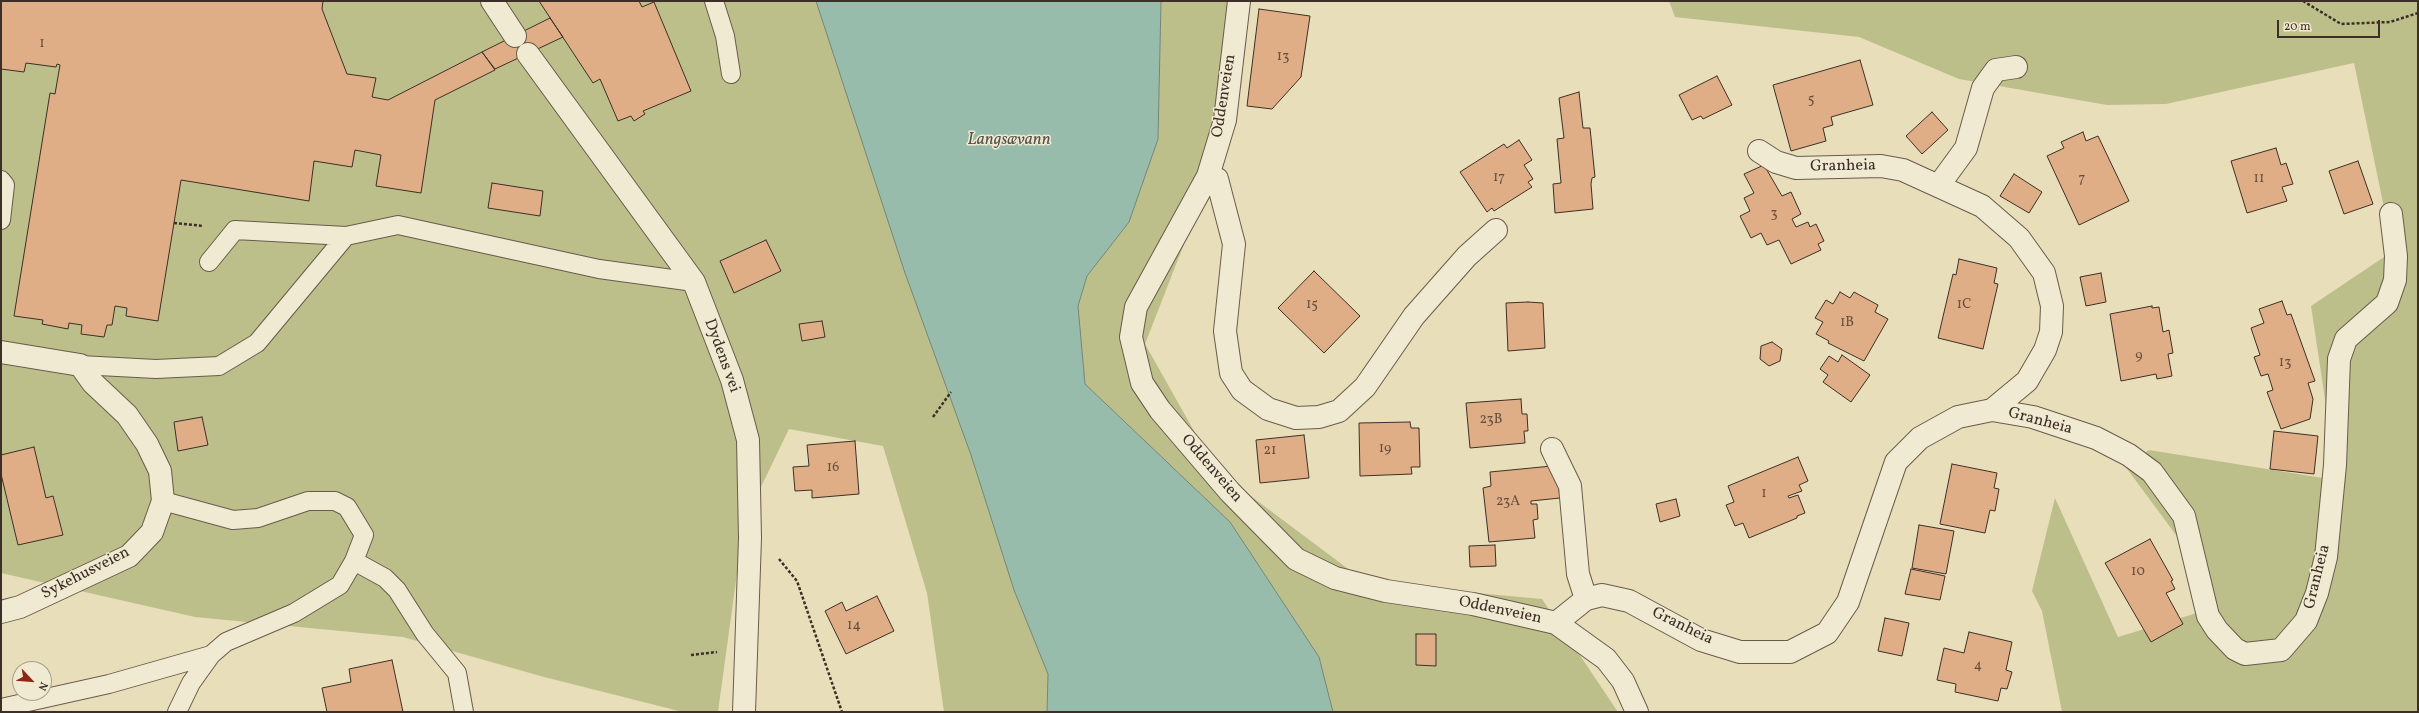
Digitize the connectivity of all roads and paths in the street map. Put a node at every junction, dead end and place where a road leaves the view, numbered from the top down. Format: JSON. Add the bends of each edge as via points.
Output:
{"nodes":[{"id":1,"x":492,"y":1,"type":"edge"},
{"id":2,"x":714,"y":1,"type":"edge"},
{"id":3,"x":1239,"y":1,"type":"edge"},
{"id":4,"x":2303,"y":1,"type":"edge"},
{"id":5,"x":2418,"y":13,"type":"edge"},
{"id":6,"x":515,"y":36,"type":"dead end"},
{"id":7,"x":528,"y":54,"type":"dead end"},
{"id":8,"x":2016,"y":67,"type":"dead end"},
{"id":9,"x":731,"y":74,"type":"dead end"},
{"id":10,"x":1759,"y":151,"type":"dead end"},
{"id":11,"x":1208,"y":176,"type":"junction"},
{"id":12,"x":1,"y":180,"type":"edge"},
{"id":13,"x":1939,"y":185,"type":"junction"},
{"id":14,"x":2391,"y":214,"type":"dead end"},
{"id":15,"x":1,"y":220,"type":"edge"},
{"id":16,"x":1496,"y":230,"type":"dead end"},
{"id":17,"x":346,"y":236,"type":"junction"},
{"id":18,"x":209,"y":262,"type":"dead end"},
{"id":19,"x":694,"y":282,"type":"junction"},
{"id":20,"x":1,"y":352,"type":"edge"},
{"id":21,"x":80,"y":364,"type":"junction"},
{"id":22,"x":950,"y":392,"type":"dead end"},
{"id":23,"x":1992,"y":410,"type":"junction"},
{"id":24,"x":934,"y":417,"type":"dead end"},
{"id":25,"x":1552,"y":448,"type":"dead end"},
{"id":26,"x":163,"y":500,"type":"junction"},
{"id":27,"x":750,"y":538,"type":"junction"},
{"id":28,"x":354,"y":561,"type":"junction"},
{"id":29,"x":1586,"y":599,"type":"junction"},
{"id":30,"x":1,"y":612,"type":"edge"},
{"id":31,"x":1556,"y":623,"type":"junction"},
{"id":32,"x":211,"y":655,"type":"junction"},
{"id":33,"x":1,"y":708,"type":"edge"},
{"id":34,"x":177,"y":712,"type":"edge"},
{"id":35,"x":464,"y":712,"type":"edge"},
{"id":36,"x":744,"y":712,"type":"edge"},
{"id":37,"x":842,"y":712,"type":"edge"},
{"id":38,"x":1637,"y":712,"type":"edge"}],
"edges":[{"from":1,"to":6,"type":"street"},
{"from":2,"to":9,"type":"lane","via":[[725,36]]},
{"from":3,"to":11,"type":"street","name":"Oddenveien","via":[[1225,120]]},
{"from":4,"to":5,"type":"path","via":[[2341,24],[2390,22]]},
{"from":7,"to":19,"type":"street","name":"Dydens vei"},
{"from":8,"to":13,"type":"street","via":[[1996,70],[1983,88],[1966,148]]},
{"from":10,"to":13,"type":"street","name":"Granheia","via":[[1776,162],[1796,168],[1881,166],[1903,170]]},
{"from":11,"to":16,"type":"street","via":[[1217,179],[1234,244],[1225,331],[1231,373],[1242,390],[1268,409],[1296,418],[1319,417],[1339,411],[1365,387],[1414,316],[1467,256]]},
{"from":11,"to":31,"type":"street","name":"Oddenveien","via":[[1136,307],[1131,337],[1142,383],[1160,410],[1230,492],[1296,560],[1334,578],[1378,589],[1473,604]]},
{"from":12,"to":15,"type":"lane","via":[[5,185]]},
{"from":13,"to":23,"type":"street","name":"Granheia","via":[[1982,206],[2020,238],[2044,273],[2052,306],[2051,332],[2027,381]]},
{"from":14,"to":23,"type":"street","name":"Granheia","via":[[2396,256],[2394,280],[2387,303],[2346,339],[2339,359],[2334,473],[2326,557],[2306,621],[2281,650],[2245,654],[2235,649],[2217,630],[2208,616],[2184,516],[2152,472],[2129,455],[2096,438],[2033,417]]},
{"from":17,"to":18,"type":"lane","via":[[235,230]]},
{"from":17,"to":19,"type":"lane","via":[[398,225],[599,269]]},
{"from":17,"to":21,"type":"lane","via":[[257,343],[219,366],[156,369]]},
{"from":19,"to":27,"type":"street","name":"Dydens vei","via":[[732,380],[748,440]]},
{"from":20,"to":21,"type":"street"},
{"from":21,"to":26,"type":"street","name":"Sykehusveien","via":[[93,383],[127,415],[147,444],[160,471]]},
{"from":22,"to":24,"type":"path"},
{"from":23,"to":29,"type":"street","name":"Granheia","via":[[1958,417],[1920,438],[1896,462],[1848,602],[1827,633],[1790,652],[1740,652],[1701,640],[1629,601],[1602,595]]},
{"from":25,"to":29,"type":"street","via":[[1570,486],[1578,574]]},
{"from":26,"to":28,"type":"lane","via":[[233,520],[258,518],[308,501],[335,501],[347,508],[364,535]]},
{"from":26,"to":30,"type":"street","name":"Sykehusveien","via":[[152,532],[129,556],[20,607]]},
{"from":27,"to":36,"type":"street","name":"Dydens vei"},
{"from":27,"to":37,"type":"path","via":[[776,555],[797,581]]},
{"from":28,"to":32,"type":"lane","via":[[340,585],[294,613],[226,642]]},
{"from":28,"to":35,"type":"lane","via":[[386,578],[397,590],[425,634],[457,672]]},
{"from":29,"to":31,"type":"street","name":"Granheia"},
{"from":31,"to":38,"type":"street","name":"Oddenveien","via":[[1606,659],[1623,681]]},
{"from":32,"to":33,"type":"lane","via":[[108,684]]},
{"from":32,"to":34,"type":"lane","via":[[191,683]]}]}
